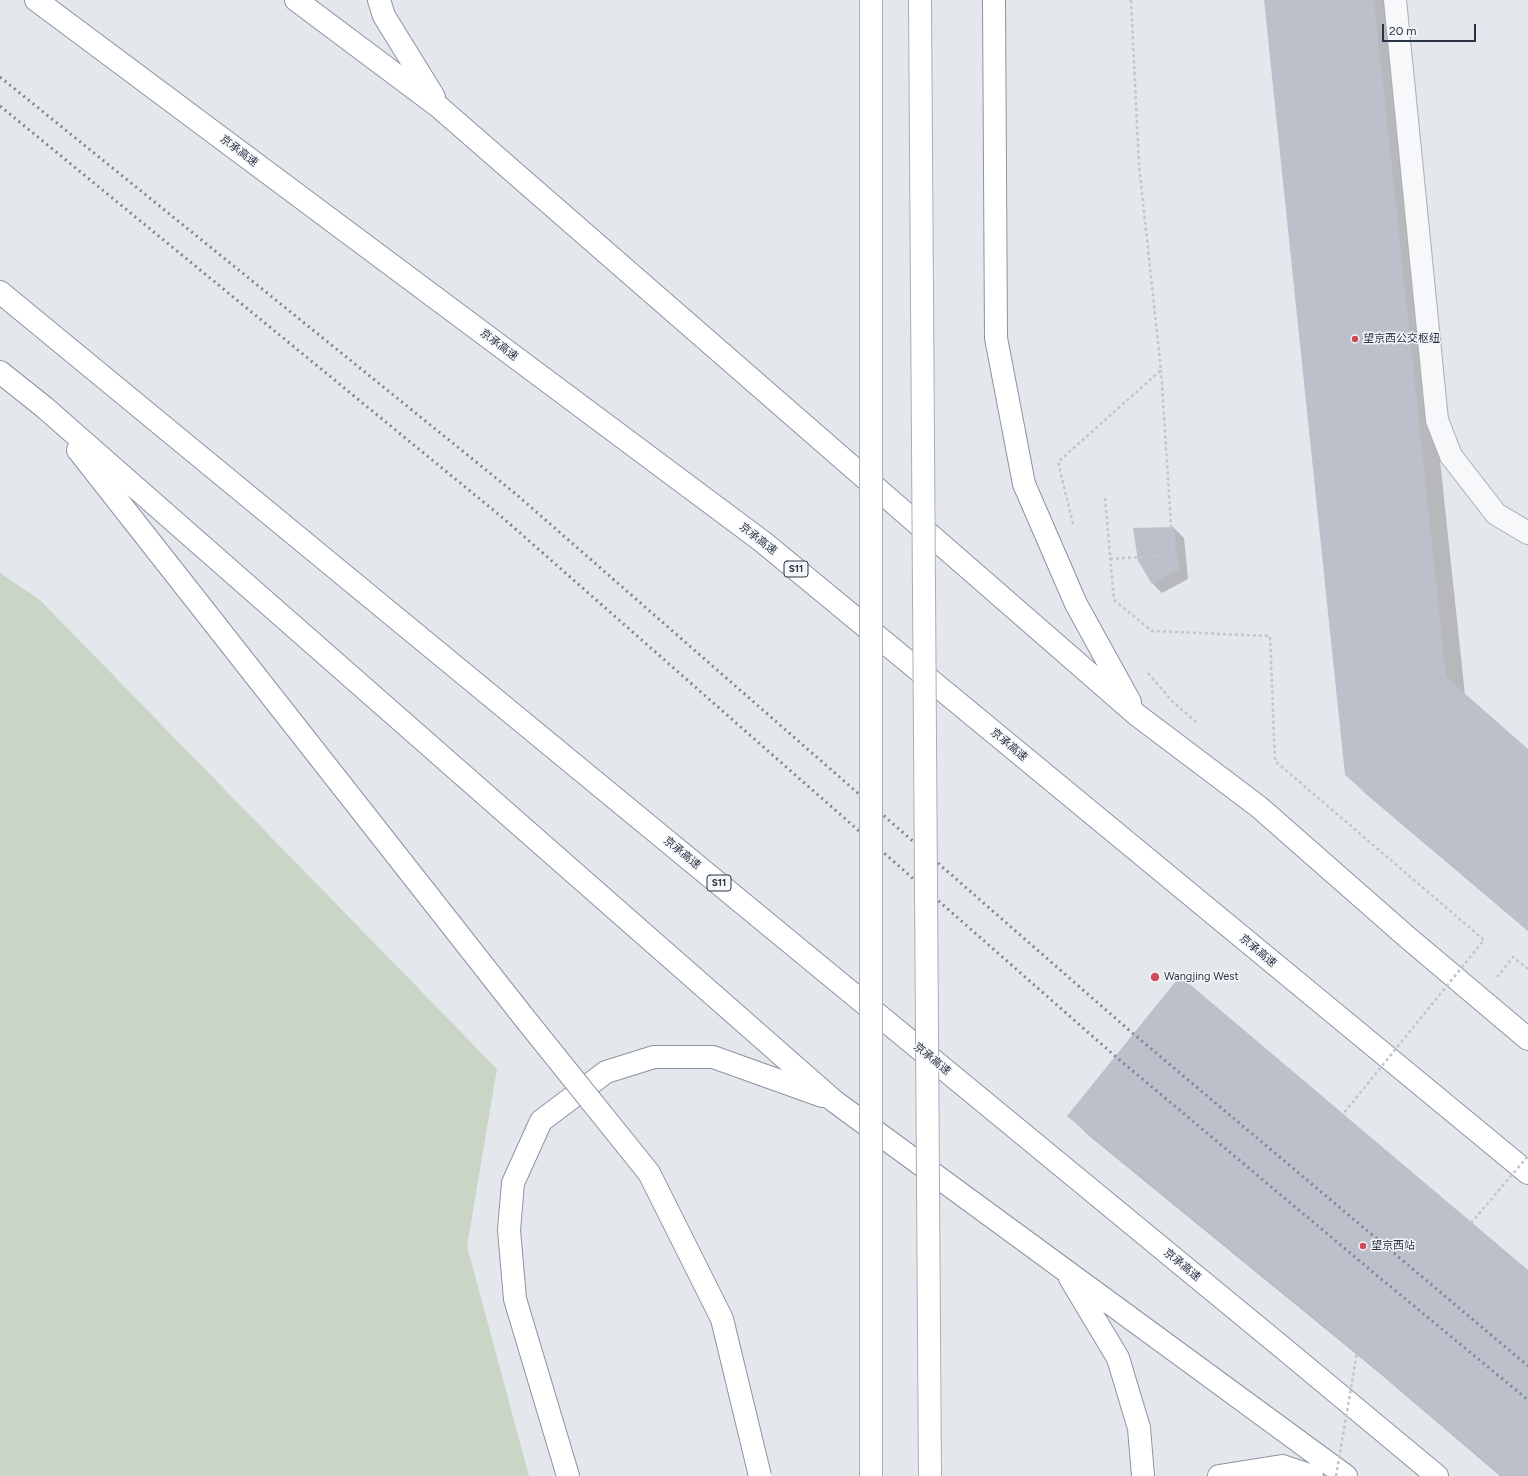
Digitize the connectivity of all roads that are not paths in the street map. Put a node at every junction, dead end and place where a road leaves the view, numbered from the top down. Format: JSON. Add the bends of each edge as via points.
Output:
{"nodes":[{"id":1,"x":36,"y":0,"type":"edge"},
{"id":2,"x":296,"y":0,"type":"edge"},
{"id":3,"x":379,"y":0,"type":"edge"},
{"id":4,"x":871,"y":0,"type":"edge"},
{"id":5,"x":920,"y":0,"type":"edge"},
{"id":6,"x":994,"y":0,"type":"edge"},
{"id":7,"x":1395,"y":0,"type":"edge"},
{"id":8,"x":439,"y":107,"type":"junction"},
{"id":9,"x":0,"y":292,"type":"edge"},
{"id":10,"x":0,"y":372,"type":"edge"},
{"id":11,"x":44,"y":407,"type":"junction"},
{"id":12,"x":1528,"y":533,"type":"edge"},
{"id":13,"x":1138,"y":715,"type":"junction"},
{"id":14,"x":1528,"y":1039,"type":"edge"},
{"id":15,"x":834,"y":1101,"type":"junction"},
{"id":16,"x":1528,"y":1173,"type":"edge"},
{"id":17,"x":1065,"y":1270,"type":"junction"},
{"id":18,"x":568,"y":1476,"type":"edge"},
{"id":19,"x":760,"y":1476,"type":"edge"},
{"id":20,"x":871,"y":1476,"type":"edge"},
{"id":21,"x":930,"y":1476,"type":"edge"},
{"id":22,"x":1143,"y":1476,"type":"edge"},
{"id":23,"x":1220,"y":1476,"type":"edge"},
{"id":24,"x":1312,"y":1476,"type":"edge"},
{"id":25,"x":1346,"y":1476,"type":"edge"},
{"id":26,"x":1437,"y":1476,"type":"edge"}],
"edges":[{"from":1,"to":16,"type":"main road","name":"京承高速","number":"S11","via":[[763,542]]},
{"from":2,"to":8,"type":"main road"},
{"from":3,"to":8,"type":"main road","via":[[384,16]]},
{"from":4,"to":20,"type":"main road","bridge":true},
{"from":5,"to":21,"type":"main road","bridge":true},
{"from":6,"to":13,"type":"main road","via":[[996,338],[1024,484],[1076,604]]},
{"from":7,"to":12,"type":"street","via":[[1437,420],[1451,456],[1496,514]]},
{"from":8,"to":13,"type":"main road"},
{"from":9,"to":26,"type":"main road","name":"京承高速","number":"S11"},
{"from":10,"to":11,"type":"main road"},
{"from":11,"to":15,"type":"main road"},
{"from":11,"to":19,"type":"main road","bridge":true,"via":[[649,1173],[722,1319]]},
{"from":13,"to":14,"type":"main road","via":[[1259,807]]},
{"from":15,"to":17,"type":"main road"},
{"from":15,"to":18,"type":"main road","via":[[713,1057],[654,1057],[606,1072],[541,1121],[513,1183],[509,1230],[515,1299]]},
{"from":17,"to":22,"type":"main road","via":[[1118,1358],[1139,1428]]},
{"from":17,"to":25,"type":"main road"},
{"from":23,"to":24,"type":"main road","via":[[1282,1466]]}]}
